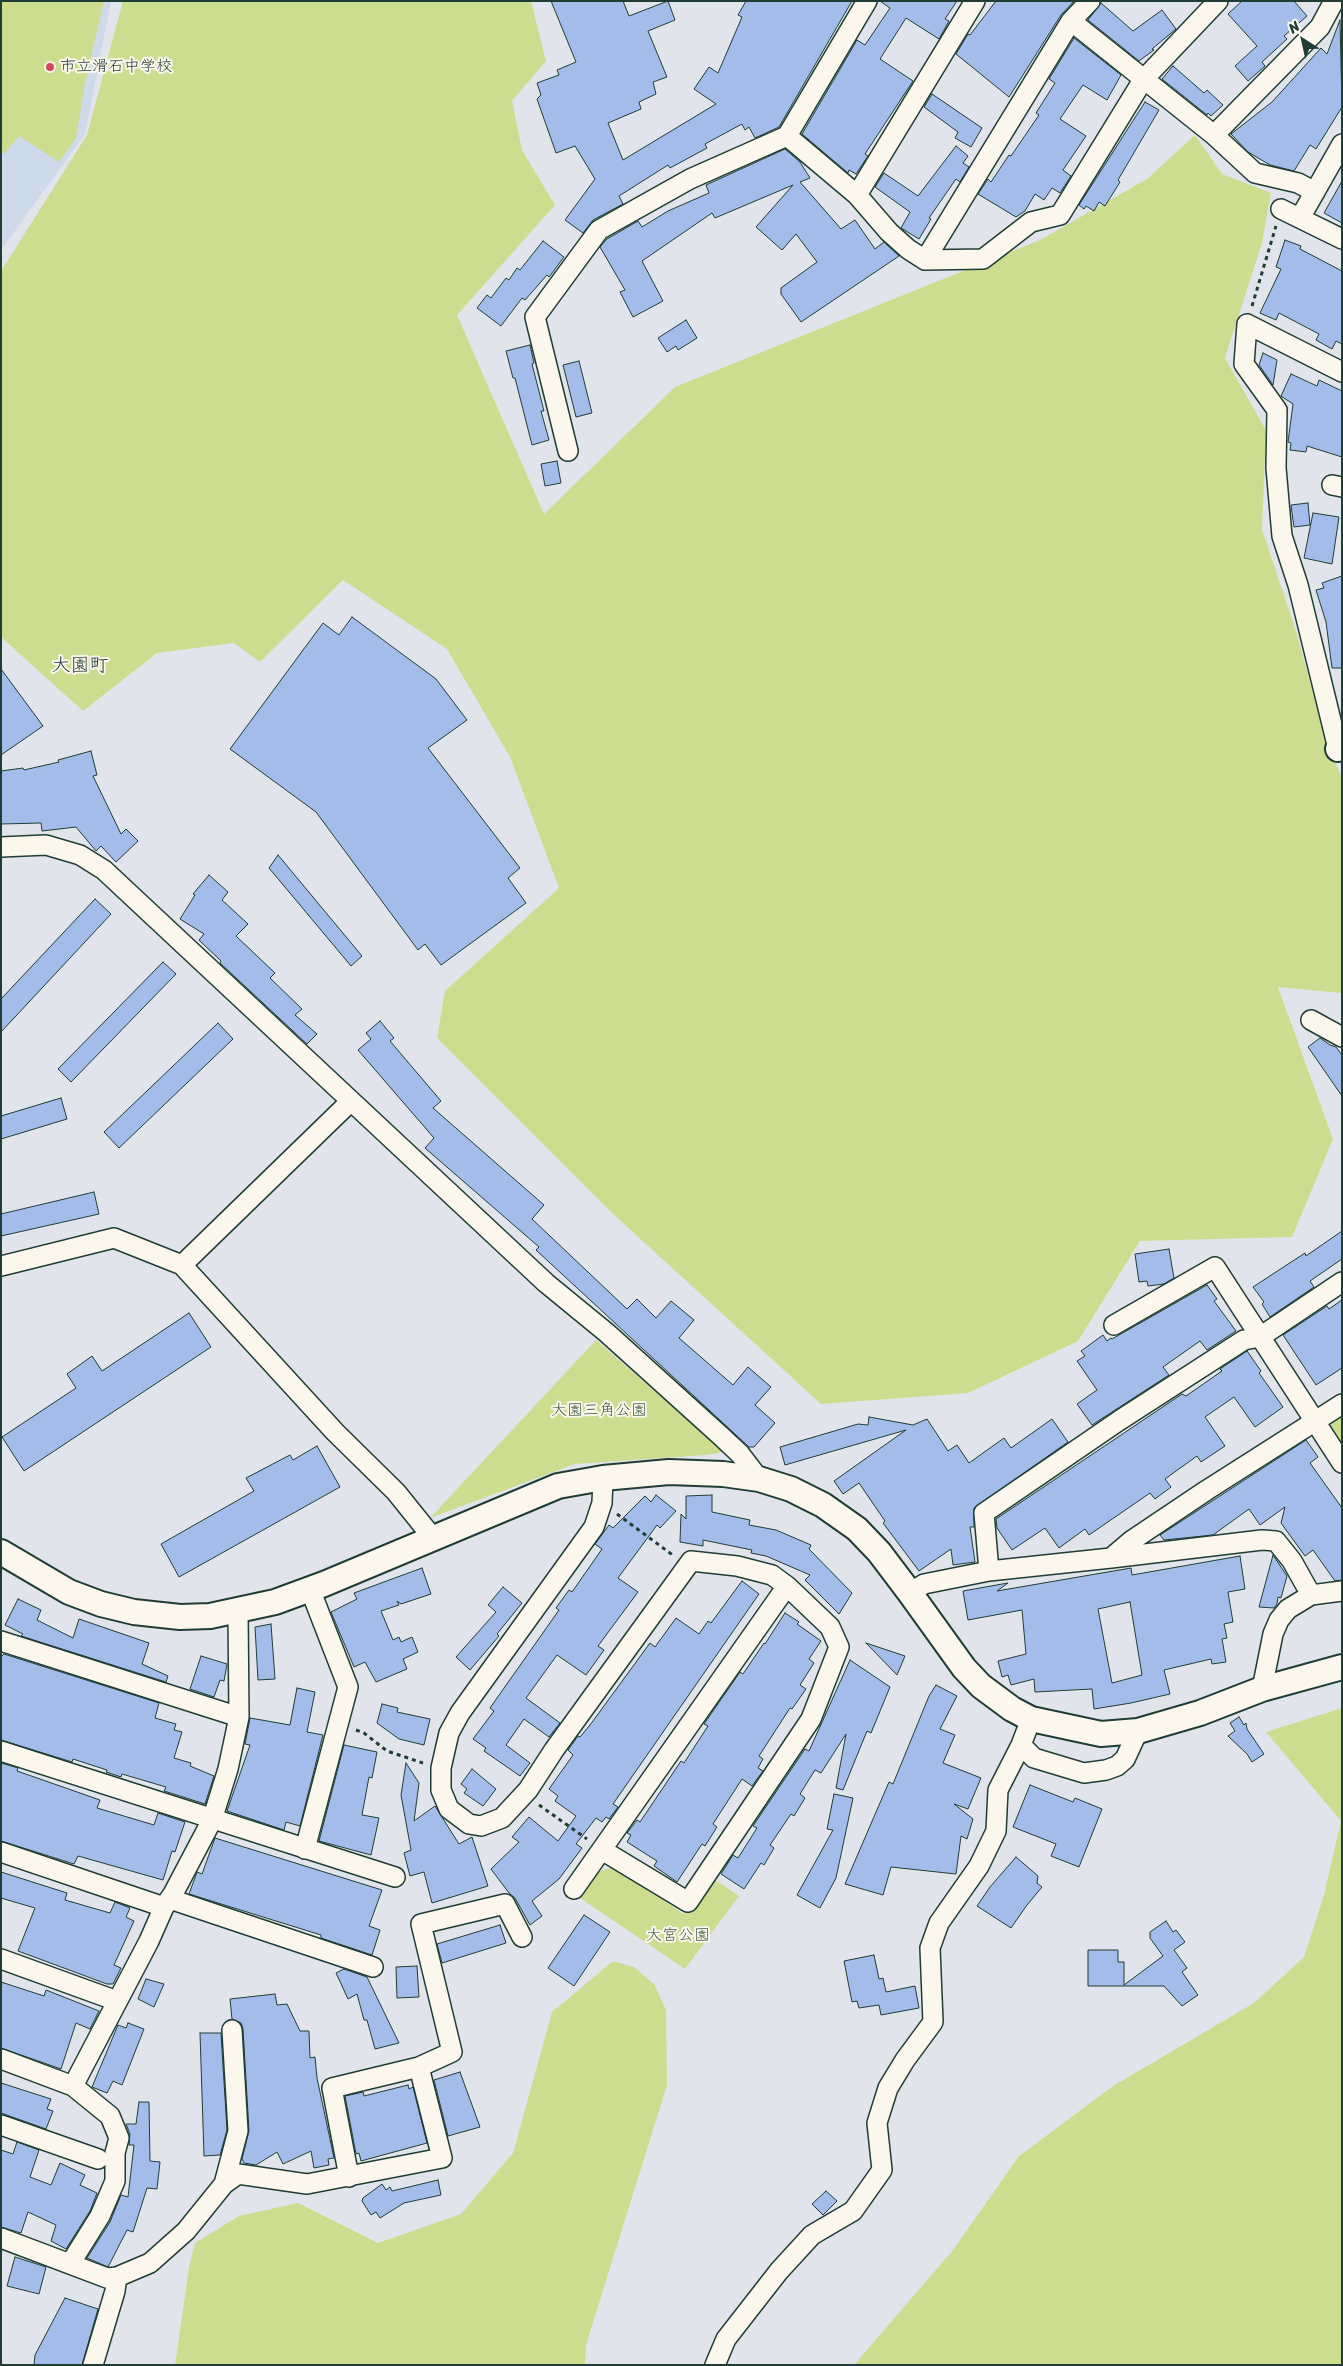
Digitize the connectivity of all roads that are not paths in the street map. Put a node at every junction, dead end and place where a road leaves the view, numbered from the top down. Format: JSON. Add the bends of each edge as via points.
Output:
{"nodes":[{"id":1,"x":867,"y":1,"type":"edge"},
{"id":2,"x":975,"y":1,"type":"edge"},
{"id":3,"x":1090,"y":1,"type":"edge"},
{"id":4,"x":1218,"y":1,"type":"edge"},
{"id":5,"x":1334,"y":1,"type":"edge"},
{"id":6,"x":1071,"y":21,"type":"junction"},
{"id":7,"x":1143,"y":80,"type":"junction"},
{"id":8,"x":1214,"y":135,"type":"junction"},
{"id":9,"x":787,"y":136,"type":"junction"},
{"id":10,"x":1342,"y":144,"type":"edge"},
{"id":11,"x":1315,"y":192,"type":"junction"},
{"id":12,"x":857,"y":196,"type":"junction"},
{"id":13,"x":1281,"y":209,"type":"road end"},
{"id":14,"x":1300,"y":218,"type":"junction"},
{"id":15,"x":1342,"y":239,"type":"edge"},
{"id":16,"x":925,"y":260,"type":"junction"},
{"id":17,"x":1342,"y":372,"type":"edge"},
{"id":18,"x":568,"y":451,"type":"dead end"},
{"id":19,"x":1340,"y":748,"type":"edge"},
{"id":20,"x":1,"y":847,"type":"edge"},
{"id":21,"x":1311,"y":1020,"type":"dead end"},
{"id":22,"x":1342,"y":1037,"type":"edge"},
{"id":23,"x":351,"y":1101,"type":"junction"},
{"id":24,"x":1,"y":1266,"type":"edge"},
{"id":25,"x":182,"y":1266,"type":"junction"},
{"id":26,"x":1342,"y":1282,"type":"edge"},
{"id":27,"x":1114,"y":1325,"type":"dead end"},
{"id":28,"x":1260,"y":1337,"type":"junction"},
{"id":29,"x":1342,"y":1404,"type":"edge"},
{"id":30,"x":1315,"y":1422,"type":"junction"},
{"id":31,"x":1342,"y":1463,"type":"edge"},
{"id":32,"x":603,"y":1478,"type":"junction"},
{"id":33,"x":759,"y":1479,"type":"junction"},
{"id":34,"x":433,"y":1538,"type":"junction"},
{"id":35,"x":1,"y":1552,"type":"edge"},
{"id":36,"x":1110,"y":1558,"type":"junction"},
{"id":37,"x":989,"y":1572,"type":"junction"},
{"id":38,"x":787,"y":1586,"type":"junction"},
{"id":39,"x":310,"y":1589,"type":"junction"},
{"id":40,"x":1342,"y":1591,"type":"edge"},
{"id":41,"x":910,"y":1593,"type":"junction"},
{"id":42,"x":1311,"y":1595,"type":"junction"},
{"id":43,"x":238,"y":1611,"type":"junction"},
{"id":44,"x":1,"y":1641,"type":"edge"},
{"id":45,"x":1342,"y":1667,"type":"edge"},
{"id":46,"x":1262,"y":1690,"type":"junction"},
{"id":47,"x":239,"y":1718,"type":"junction"},
{"id":48,"x":1031,"y":1719,"type":"junction"},
{"id":49,"x":1138,"y":1731,"type":"junction"},
{"id":50,"x":1021,"y":1745,"type":"junction"},
{"id":51,"x":1,"y":1751,"type":"edge"},
{"id":52,"x":212,"y":1820,"type":"junction"},
{"id":53,"x":305,"y":1849,"type":"junction"},
{"id":54,"x":602,"y":1850,"type":"junction"},
{"id":55,"x":1,"y":1852,"type":"edge"},
{"id":56,"x":395,"y":1876,"type":"dead end"},
{"id":57,"x":574,"y":1889,"type":"dead end"},
{"id":58,"x":167,"y":1903,"type":"junction"},
{"id":59,"x":522,"y":1937,"type":"dead end"},
{"id":60,"x":1,"y":1959,"type":"edge"},
{"id":61,"x":372,"y":1967,"type":"dead end"},
{"id":62,"x":117,"y":2001,"type":"junction"},
{"id":63,"x":232,"y":2030,"type":"dead end"},
{"id":64,"x":1,"y":2059,"type":"edge"},
{"id":65,"x":418,"y":2066,"type":"junction"},
{"id":66,"x":73,"y":2086,"type":"junction"},
{"id":67,"x":1,"y":2125,"type":"edge"},
{"id":68,"x":98,"y":2159,"type":"dead end"},
{"id":69,"x":349,"y":2177,"type":"junction"},
{"id":70,"x":224,"y":2184,"type":"junction"},
{"id":71,"x":1,"y":2238,"type":"edge"},
{"id":72,"x":70,"y":2264,"type":"junction"},
{"id":73,"x":117,"y":2277,"type":"junction"},
{"id":74,"x":93,"y":2365,"type":"edge"},
{"id":75,"x":715,"y":2365,"type":"edge"}],
"edges":[{"from":1,"to":9,"type":"street"},
{"from":2,"to":12,"type":"street"},
{"from":3,"to":6,"type":"street"},
{"from":4,"to":7,"type":"street"},
{"from":5,"to":8,"type":"street","via":[[1320,27]]},
{"from":6,"to":7,"type":"street"},
{"from":6,"to":16,"type":"street"},
{"from":7,"to":8,"type":"street"},
{"from":7,"to":16,"type":"street","via":[[1060,215],[1031,222],[983,259]]},
{"from":8,"to":11,"type":"street","via":[[1256,173],[1298,182]]},
{"from":9,"to":12,"type":"street"},
{"from":9,"to":18,"type":"street","via":[[690,180],[599,230],[535,317]]},
{"from":10,"to":11,"type":"street"},
{"from":11,"to":14,"type":"street"},
{"from":12,"to":16,"type":"street","via":[[889,232]]},
{"from":13,"to":14,"type":"street"},
{"from":14,"to":15,"type":"street"},
{"from":17,"to":19,"type":"street","via":[[1247,324],[1244,364],[1277,410],[1276,468],[1282,536],[1298,585]]},
{"from":20,"to":23,"type":"street","via":[[46,845],[80,855],[104,870]]},
{"from":21,"to":22,"type":"street"},
{"from":23,"to":25,"type":"street"},
{"from":23,"to":33,"type":"street","via":[[546,1283],[607,1333],[722,1437]]},
{"from":24,"to":25,"type":"street","via":[[114,1238]]},
{"from":25,"to":34,"type":"street","via":[[335,1432],[396,1492]]},
{"from":26,"to":28,"type":"street"},
{"from":27,"to":28,"type":"street","via":[[1215,1267]]},
{"from":28,"to":30,"type":"street"},
{"from":28,"to":37,"type":"street","via":[[1236,1345],[984,1514]]},
{"from":29,"to":30,"type":"street"},
{"from":30,"to":31,"type":"street"},
{"from":30,"to":36,"type":"street","via":[[1206,1490]]},
{"from":32,"to":33,"type":"street","via":[[669,1472]]},
{"from":32,"to":34,"type":"street","via":[[558,1486]]},
{"from":32,"to":38,"type":"street","via":[[602,1503],[594,1527],[460,1713],[449,1733],[441,1768],[441,1790],[449,1809],[469,1824],[493,1823],[524,1795],[691,1561],[737,1566],[772,1575]]},
{"from":33,"to":41,"type":"street","via":[[790,1488],[823,1505],[857,1529]]},
{"from":34,"to":39,"type":"street"},
{"from":35,"to":43,"type":"street","via":[[70,1592],[134,1612],[180,1617]]},
{"from":36,"to":37,"type":"street"},
{"from":36,"to":42,"type":"street","via":[[1276,1541],[1292,1561]]},
{"from":37,"to":41,"type":"street","via":[[924,1584]]},
{"from":38,"to":54,"type":"street"},
{"from":38,"to":54,"type":"street","via":[[830,1628],[839,1647],[812,1719],[688,1902]]},
{"from":39,"to":43,"type":"street"},
{"from":39,"to":53,"type":"street","via":[[348,1687]]},
{"from":40,"to":42,"type":"street"},
{"from":41,"to":48,"type":"street","via":[[940,1637],[981,1686]]},
{"from":42,"to":46,"type":"street","via":[[1288,1609],[1279,1620],[1273,1634]]},
{"from":43,"to":47,"type":"street"},
{"from":44,"to":47,"type":"street"},
{"from":45,"to":46,"type":"street"},
{"from":46,"to":49,"type":"street"},
{"from":47,"to":52,"type":"street"},
{"from":48,"to":49,"type":"street","via":[[1101,1734]]},
{"from":48,"to":50,"type":"street"},
{"from":49,"to":50,"type":"street","via":[[1125,1759],[1118,1766],[1084,1773],[1034,1758]]},
{"from":50,"to":75,"type":"street","via":[[998,1790],[996,1831],[979,1866],[939,1923],[930,1948],[934,2022],[888,2088],[877,2123],[882,2170],[853,2211],[812,2234],[779,2272],[726,2339]]},
{"from":51,"to":52,"type":"street"},
{"from":52,"to":53,"type":"street"},
{"from":52,"to":58,"type":"street"},
{"from":53,"to":56,"type":"street"},
{"from":54,"to":57,"type":"street"},
{"from":55,"to":58,"type":"street"},
{"from":58,"to":61,"type":"street"},
{"from":58,"to":62,"type":"street"},
{"from":59,"to":65,"type":"street","via":[[505,1904],[421,1924],[452,2052]]},
{"from":60,"to":62,"type":"street"},
{"from":62,"to":66,"type":"street"},
{"from":63,"to":70,"type":"street","via":[[238,2131]]},
{"from":64,"to":66,"type":"street"},
{"from":65,"to":69,"type":"street","via":[[332,2088]]},
{"from":65,"to":69,"type":"street","via":[[442,2158]]},
{"from":66,"to":72,"type":"street","via":[[110,2116],[119,2138],[115,2153],[115,2181],[100,2216]]},
{"from":67,"to":68,"type":"street"},
{"from":69,"to":70,"type":"street","via":[[307,2184],[238,2174]]},
{"from":70,"to":73,"type":"street","via":[[179,2237],[150,2263]]},
{"from":71,"to":72,"type":"street"},
{"from":72,"to":73,"type":"street","via":[[107,2278]]},
{"from":73,"to":74,"type":"street"}]}
